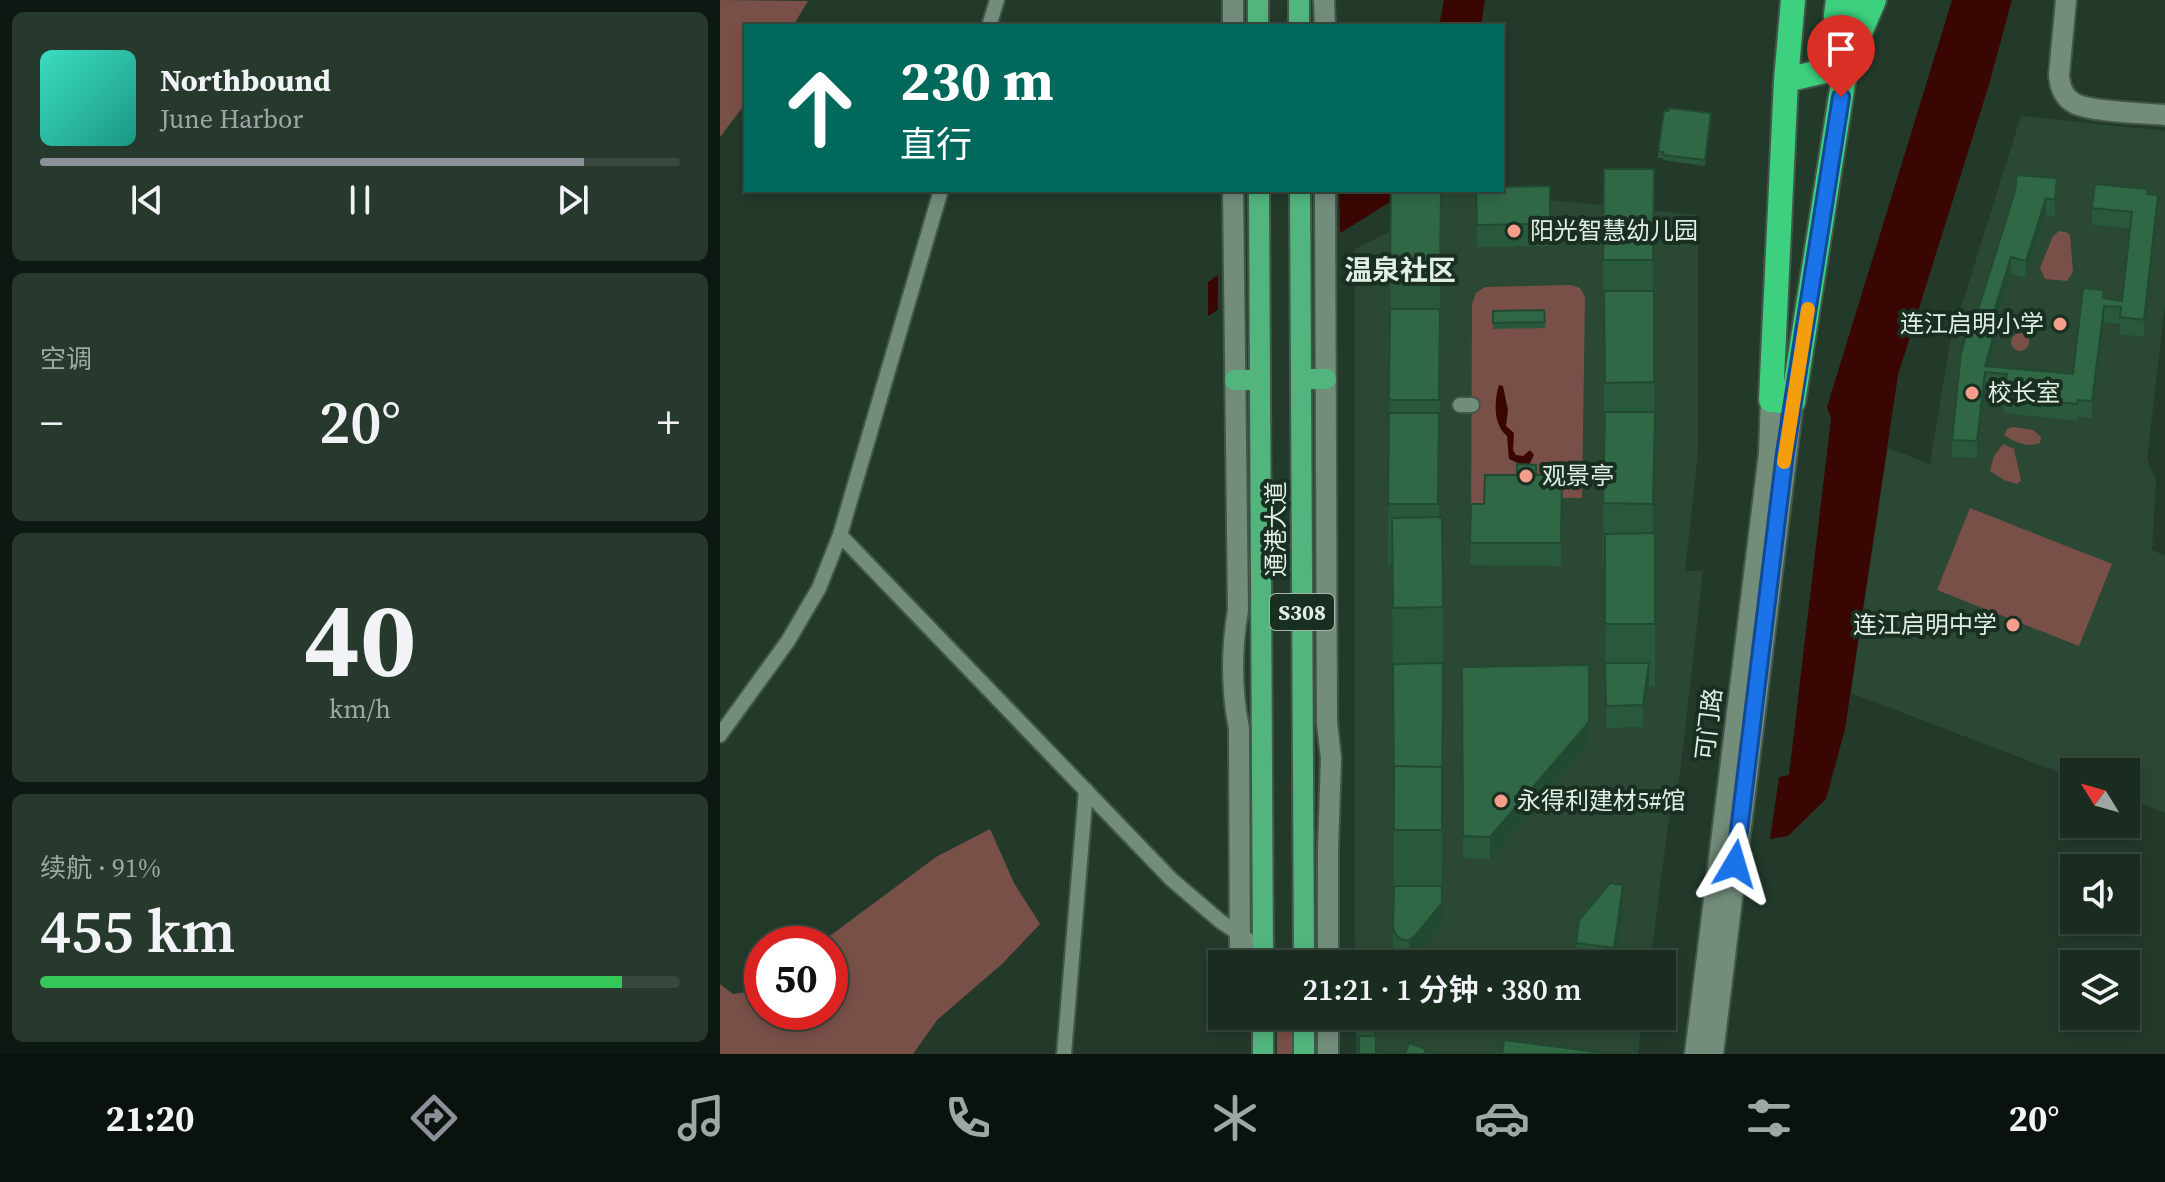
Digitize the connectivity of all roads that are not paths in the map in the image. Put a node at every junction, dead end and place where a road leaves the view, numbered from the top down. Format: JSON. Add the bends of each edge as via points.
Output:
{"nodes":[{"id":1,"x":997,"y":0,"type":"edge"},
{"id":2,"x":1233,"y":0,"type":"edge"},
{"id":3,"x":1258,"y":0,"type":"edge"},
{"id":4,"x":1299,"y":0,"type":"edge"},
{"id":5,"x":1324,"y":0,"type":"edge"},
{"id":6,"x":1793,"y":0,"type":"edge"},
{"id":7,"x":1838,"y":0,"type":"edge"},
{"id":8,"x":1847,"y":0,"type":"edge"},
{"id":9,"x":1856,"y":0,"type":"edge"},
{"id":10,"x":1866,"y":0,"type":"edge"},
{"id":11,"x":1874,"y":0,"type":"edge"},
{"id":12,"x":2066,"y":0,"type":"edge"},
{"id":13,"x":990,"y":24,"type":"edge"},
{"id":14,"x":1233,"y":24,"type":"edge"},
{"id":15,"x":1258,"y":24,"type":"edge"},
{"id":16,"x":1299,"y":24,"type":"edge"},
{"id":17,"x":1325,"y":24,"type":"edge"},
{"id":18,"x":1846,"y":66,"type":"junction"},
{"id":19,"x":1786,"y":80,"type":"junction"},
{"id":20,"x":2165,"y":115,"type":"edge"},
{"id":21,"x":940,"y":192,"type":"edge"},
{"id":22,"x":1233,"y":192,"type":"edge"},
{"id":23,"x":1259,"y":192,"type":"edge"},
{"id":24,"x":1300,"y":192,"type":"edge"},
{"id":25,"x":1325,"y":193,"type":"edge"},
{"id":26,"x":1301,"y":379,"type":"junction"},
{"id":27,"x":1326,"y":379,"type":"junction"},
{"id":28,"x":1235,"y":380,"type":"junction"},
{"id":29,"x":1260,"y":380,"type":"junction"},
{"id":30,"x":1782,"y":401,"type":"junction"},
{"id":31,"x":840,"y":535,"type":"junction"},
{"id":32,"x":720,"y":735,"type":"edge"},
{"id":33,"x":1086,"y":790,"type":"junction"},
{"id":34,"x":1240,"y":935,"type":"junction"},
{"id":35,"x":1240,"y":950,"type":"edge"},
{"id":36,"x":1256,"y":950,"type":"edge"},
{"id":37,"x":1263,"y":950,"type":"edge"},
{"id":38,"x":1304,"y":950,"type":"edge"},
{"id":39,"x":1328,"y":950,"type":"edge"},
{"id":40,"x":1260,"y":1030,"type":"edge"},
{"id":41,"x":1263,"y":1030,"type":"edge"},
{"id":42,"x":1304,"y":1030,"type":"edge"},
{"id":43,"x":1328,"y":1030,"type":"edge"},
{"id":44,"x":1064,"y":1054,"type":"edge"},
{"id":45,"x":1252,"y":1054,"type":"edge"},
{"id":46,"x":1263,"y":1054,"type":"edge"},
{"id":47,"x":1304,"y":1054,"type":"edge"},
{"id":48,"x":1328,"y":1054,"type":"edge"},
{"id":49,"x":1695,"y":1054,"type":"edge"},
{"id":50,"x":1713,"y":1054,"type":"edge"}],
"edges":[{"from":1,"to":13,"type":"street"},
{"from":2,"to":14,"type":"street"},
{"from":3,"to":15,"type":"main road"},
{"from":4,"to":16,"type":"main road"},
{"from":5,"to":17,"type":"street"},
{"from":6,"to":19,"type":"highway"},
{"from":7,"to":18,"type":"highway"},
{"from":8,"to":18,"type":"highway"},
{"from":9,"to":18,"type":"highway"},
{"from":10,"to":18,"type":"highway"},
{"from":11,"to":18,"type":"highway"},
{"from":12,"to":20,"type":"street","via":[[2059,75],[2065,96],[2082,106]]},
{"from":18,"to":19,"type":"highway"},
{"from":18,"to":30,"type":"highway"},
{"from":19,"to":30,"type":"highway"},
{"from":21,"to":31,"type":"street"},
{"from":22,"to":28,"type":"street"},
{"from":23,"to":29,"type":"main road","name":"通港大道","number":"S308"},
{"from":24,"to":26,"type":"main road","name":"通港大道","number":"S308"},
{"from":25,"to":27,"type":"street"},
{"from":26,"to":27,"type":"main road"},
{"from":26,"to":38,"type":"main road","name":"通港大道","number":"S308"},
{"from":27,"to":39,"type":"street"},
{"from":28,"to":29,"type":"main road"},
{"from":28,"to":34,"type":"street","via":[[1238,610],[1232,692],[1239,729]]},
{"from":29,"to":37,"type":"main road","name":"通港大道","number":"S308"},
{"from":30,"to":49,"type":"street","name":"可门路","via":[[1769,453]]},
{"from":30,"to":50,"type":"street","name":"可门路"},
{"from":31,"to":32,"type":"street","via":[[819,588],[788,641]]},
{"from":31,"to":33,"type":"street"},
{"from":33,"to":34,"type":"street","via":[[1171,879]]},
{"from":33,"to":44,"type":"street"},
{"from":34,"to":35,"type":"street"},
{"from":34,"to":36,"type":"street"},
{"from":40,"to":45,"type":"street"},
{"from":41,"to":46,"type":"main road"},
{"from":42,"to":47,"type":"main road"},
{"from":43,"to":48,"type":"street"}]}
